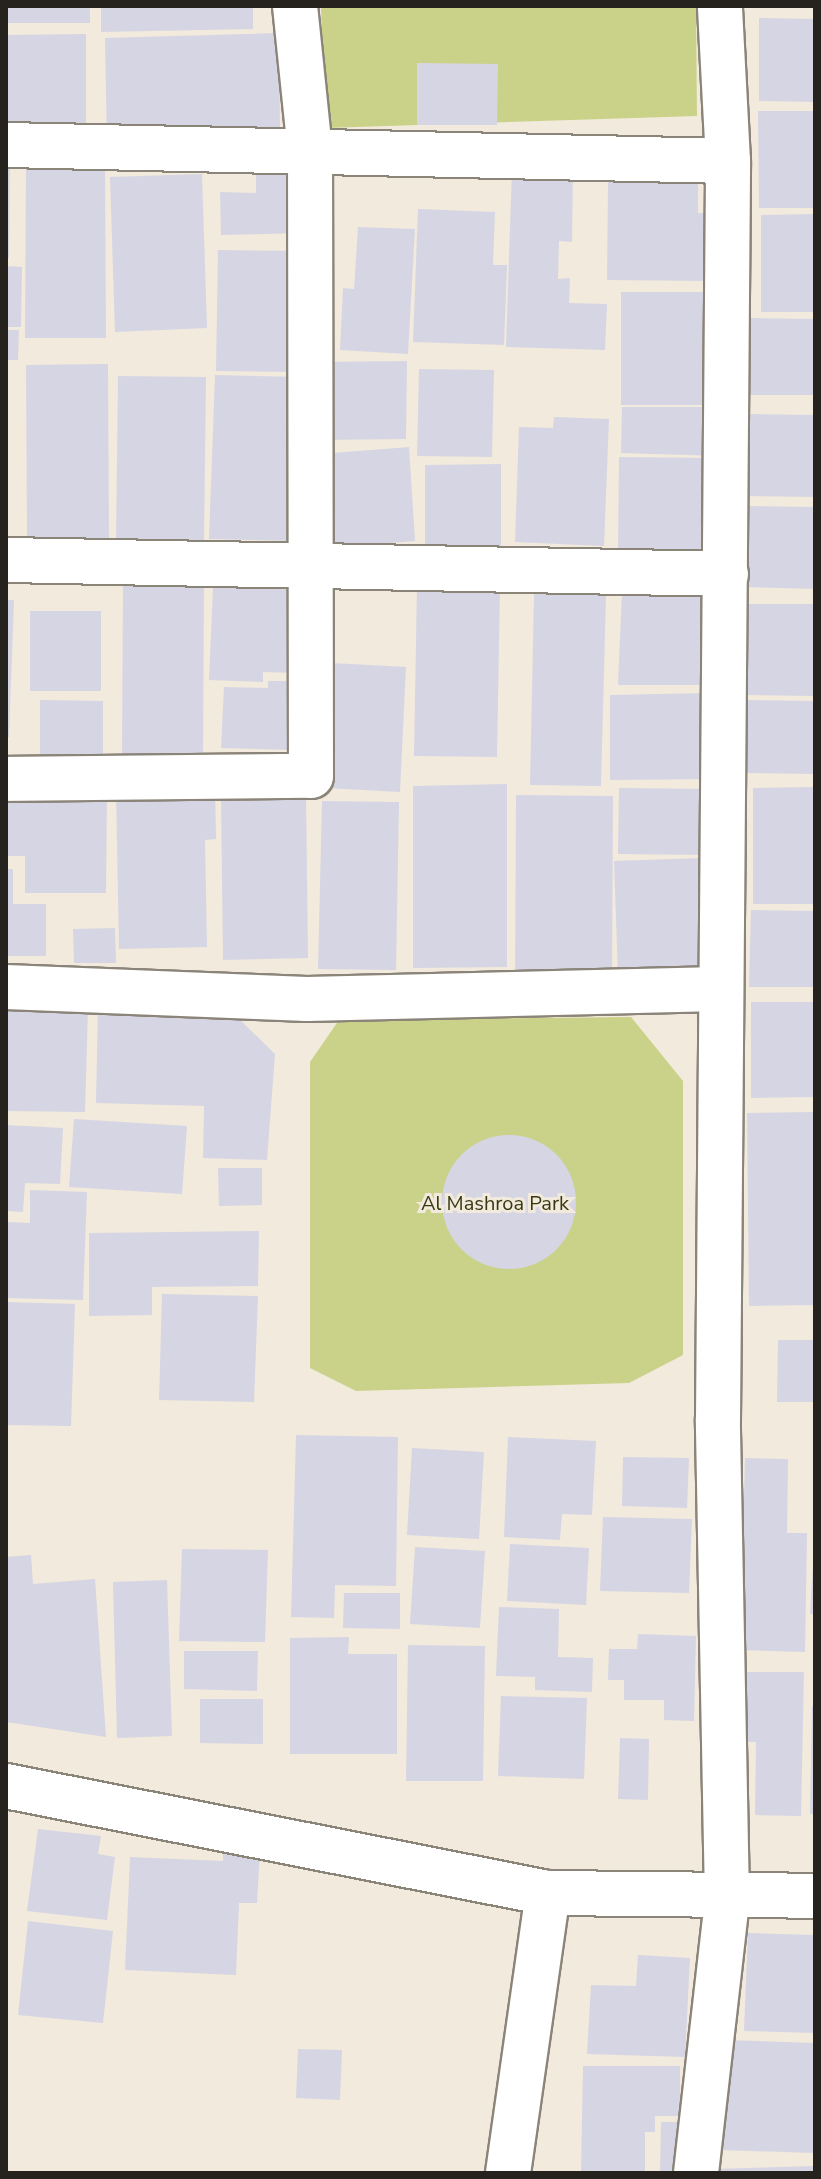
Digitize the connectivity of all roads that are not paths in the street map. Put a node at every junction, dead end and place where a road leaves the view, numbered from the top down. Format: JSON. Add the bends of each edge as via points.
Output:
{"nodes":[{"id":1,"x":295,"y":6,"type":"edge"},
{"id":2,"x":720,"y":6,"type":"edge"},
{"id":3,"x":6,"y":145,"type":"edge"},
{"id":4,"x":310,"y":151,"type":"junction"},
{"id":5,"x":728,"y":161,"type":"junction"},
{"id":6,"x":6,"y":560,"type":"edge"},
{"id":7,"x":309,"y":564,"type":"junction"},
{"id":8,"x":726,"y":574,"type":"junction"},
{"id":9,"x":6,"y":779,"type":"edge"},
{"id":10,"x":6,"y":987,"type":"edge"},
{"id":11,"x":719,"y":989,"type":"junction"},
{"id":12,"x":6,"y":1786,"type":"edge"},
{"id":13,"x":548,"y":1893,"type":"junction"},
{"id":14,"x":815,"y":1896,"type":"edge"},
{"id":15,"x":727,"y":1899,"type":"junction"},
{"id":16,"x":508,"y":2173,"type":"edge"},
{"id":17,"x":696,"y":2173,"type":"edge"}],
"edges":[{"from":1,"to":4,"type":"street"},
{"from":2,"to":5,"type":"street"},
{"from":3,"to":4,"type":"street"},
{"from":4,"to":5,"type":"street"},
{"from":4,"to":7,"type":"street"},
{"from":5,"to":8,"type":"street"},
{"from":6,"to":7,"type":"street"},
{"from":7,"to":8,"type":"street"},
{"from":7,"to":9,"type":"street","via":[[311,776]]},
{"from":8,"to":11,"type":"street"},
{"from":10,"to":11,"type":"street","via":[[307,999]]},
{"from":11,"to":15,"type":"street"},
{"from":12,"to":13,"type":"street"},
{"from":13,"to":15,"type":"street"},
{"from":13,"to":16,"type":"street"},
{"from":14,"to":15,"type":"street"},
{"from":15,"to":17,"type":"street"}]}
